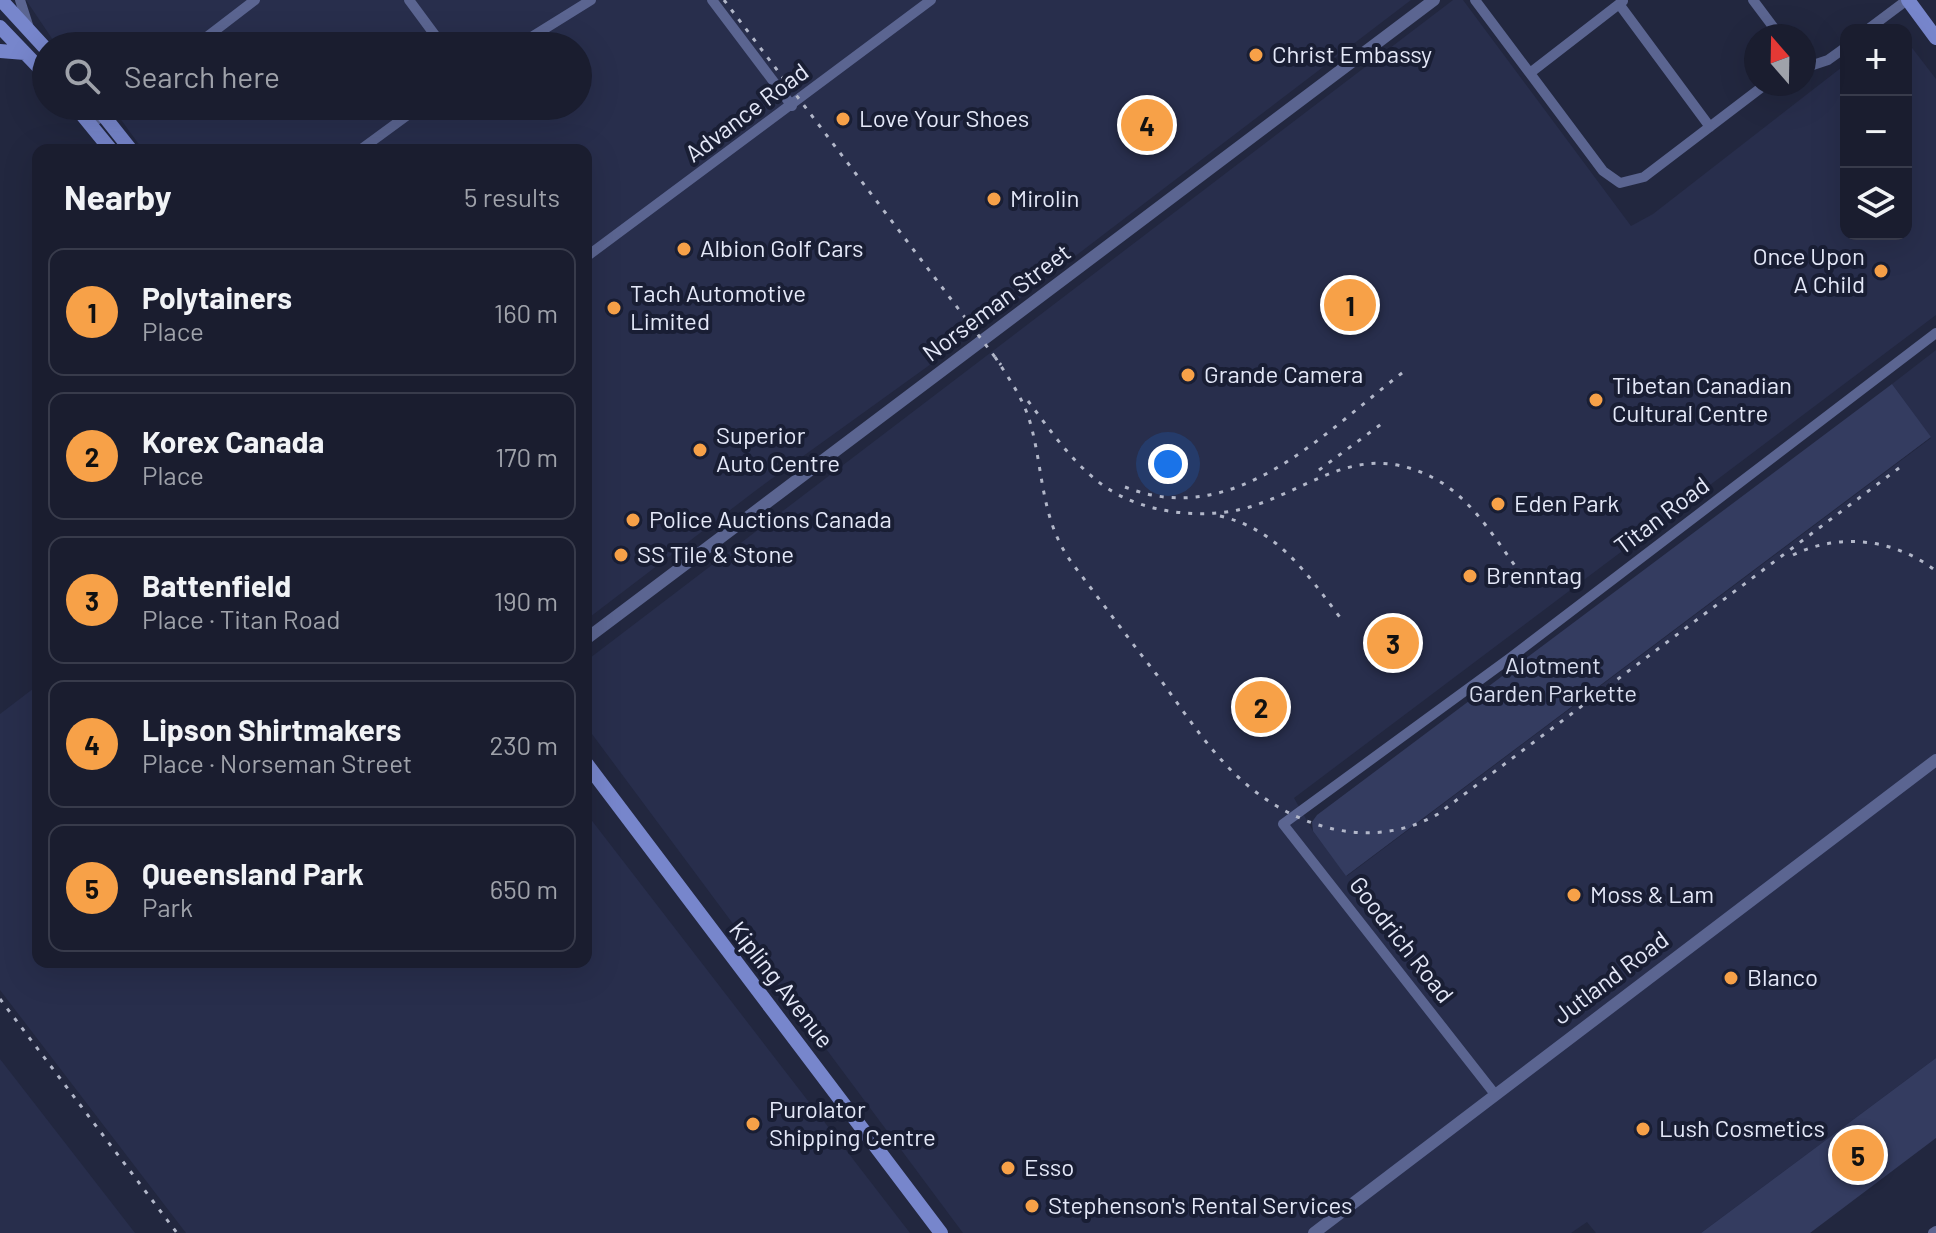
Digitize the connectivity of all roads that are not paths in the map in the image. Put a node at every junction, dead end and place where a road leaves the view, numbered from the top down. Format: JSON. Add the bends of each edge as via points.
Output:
{"nodes":[{"id":1,"x":1,"y":0,"type":"edge"},
{"id":2,"x":20,"y":0,"type":"edge"},
{"id":3,"x":255,"y":0,"type":"edge"},
{"id":4,"x":409,"y":0,"type":"edge"},
{"id":5,"x":591,"y":0,"type":"edge"},
{"id":6,"x":712,"y":0,"type":"edge"},
{"id":7,"x":931,"y":0,"type":"edge"},
{"id":8,"x":1434,"y":0,"type":"edge"},
{"id":9,"x":1475,"y":0,"type":"edge"},
{"id":10,"x":1753,"y":0,"type":"edge"},
{"id":11,"x":1907,"y":0,"type":"edge"},
{"id":12,"x":1622,"y":2,"type":"edge"},
{"id":13,"x":1771,"y":24,"type":"edge"},
{"id":14,"x":1875,"y":24,"type":"edge"},
{"id":15,"x":0,"y":27,"type":"edge"},
{"id":16,"x":29,"y":28,"type":"junction"},
{"id":17,"x":32,"y":32,"type":"edge"},
{"id":18,"x":213,"y":32,"type":"edge"},
{"id":19,"x":433,"y":32,"type":"edge"},
{"id":20,"x":540,"y":32,"type":"edge"},
{"id":21,"x":1936,"y":38,"type":"edge"},
{"id":22,"x":0,"y":51,"type":"edge"},
{"id":23,"x":1840,"y":51,"type":"edge"},
{"id":24,"x":25,"y":53,"type":"junction"},
{"id":25,"x":32,"y":60,"type":"edge"},
{"id":26,"x":1816,"y":64,"type":"edge"},
{"id":27,"x":1530,"y":73,"type":"junction"},
{"id":28,"x":1750,"y":96,"type":"edge"},
{"id":29,"x":792,"y":106,"type":"junction"},
{"id":30,"x":87,"y":120,"type":"edge"},
{"id":31,"x":95,"y":120,"type":"edge"},
{"id":32,"x":112,"y":120,"type":"edge"},
{"id":33,"x":401,"y":120,"type":"edge"},
{"id":34,"x":91,"y":124,"type":"junction"},
{"id":35,"x":1710,"y":127,"type":"junction"},
{"id":36,"x":106,"y":144,"type":"edge"},
{"id":37,"x":127,"y":144,"type":"edge"},
{"id":38,"x":368,"y":144,"type":"edge"},
{"id":39,"x":592,"y":253,"type":"edge"},
{"id":40,"x":1936,"y":333,"type":"edge"},
{"id":41,"x":592,"y":634,"type":"edge"},
{"id":42,"x":1936,"y":760,"type":"edge"},
{"id":43,"x":592,"y":771,"type":"edge"},
{"id":44,"x":1295,"y":815,"type":"joint"},
{"id":45,"x":1494,"y":1093,"type":"junction"},
{"id":46,"x":941,"y":1233,"type":"edge"},
{"id":47,"x":1314,"y":1233,"type":"edge"}],
"edges":[{"from":1,"to":16,"type":"main road"},
{"from":2,"to":16,"type":"street"},
{"from":3,"to":18,"type":"street"},
{"from":4,"to":19,"type":"street"},
{"from":5,"to":20,"type":"street"},
{"from":6,"to":29,"type":"street"},
{"from":7,"to":29,"type":"street","name":"Advance Road"},
{"from":8,"to":41,"type":"street","name":"Norseman Street"},
{"from":9,"to":27,"type":"street"},
{"from":10,"to":13,"type":"street"},
{"from":11,"to":14,"type":"street"},
{"from":11,"to":21,"type":"main road"},
{"from":12,"to":27,"type":"street"},
{"from":12,"to":35,"type":"street"},
{"from":15,"to":24,"type":"main road"},
{"from":16,"to":17,"type":"main road"},
{"from":22,"to":24,"type":"main road"},
{"from":23,"to":26,"type":"street"},
{"from":24,"to":25,"type":"main road"},
{"from":27,"to":35,"type":"street","via":[[1603,171],[1620,183],[1644,177]]},
{"from":28,"to":35,"type":"street"},
{"from":29,"to":39,"type":"street","name":"Advance Road"},
{"from":30,"to":34,"type":"main road"},
{"from":31,"to":34,"type":"street"},
{"from":32,"to":37,"type":"main road"},
{"from":33,"to":38,"type":"street"},
{"from":34,"to":36,"type":"main road"},
{"from":40,"to":44,"type":"street","name":"Titan Road"},
{"from":42,"to":45,"type":"street","name":"Jutland Road"},
{"from":43,"to":46,"type":"main road","name":"Kipling Avenue"},
{"from":44,"to":45,"type":"street","name":"Goodrich Road","via":[[1283,824]]},
{"from":45,"to":47,"type":"street","name":"Jutland Road"}]}
